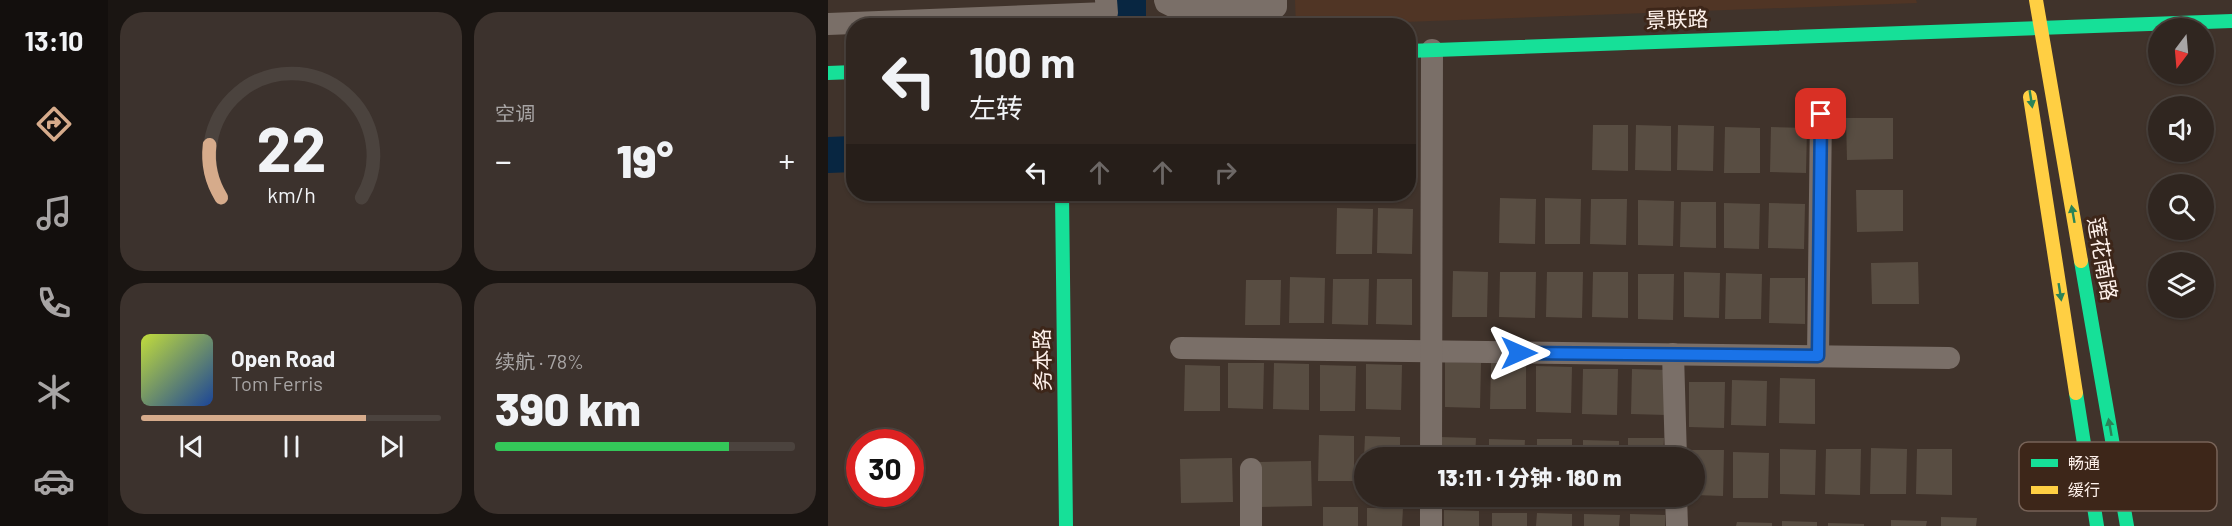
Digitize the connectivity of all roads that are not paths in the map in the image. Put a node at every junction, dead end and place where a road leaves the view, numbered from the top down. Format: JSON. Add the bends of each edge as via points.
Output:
{"nodes":[{"id":1,"x":1106,"y":0,"type":"edge"},
{"id":2,"x":1166,"y":0,"type":"edge"},
{"id":3,"x":1276,"y":0,"type":"edge"},
{"id":4,"x":2036,"y":0,"type":"edge"},
{"id":5,"x":980,"y":18,"type":"edge"},
{"id":6,"x":2232,"y":21,"type":"edge"},
{"id":7,"x":846,"y":23,"type":"edge"},
{"id":8,"x":828,"y":24,"type":"edge"},
{"id":9,"x":2041,"y":27,"type":"junction"},
{"id":10,"x":1432,"y":50,"type":"junction"},
{"id":11,"x":1416,"y":51,"type":"edge"},
{"id":12,"x":846,"y":72,"type":"edge"},
{"id":13,"x":828,"y":73,"type":"edge"},
{"id":14,"x":2028,"y":85,"type":"dead end"},
{"id":15,"x":1821,"y":114,"type":"dead end"},
{"id":16,"x":1062,"y":201,"type":"edge"},
{"id":17,"x":1180,"y":348,"type":"dead end"},
{"id":18,"x":1431,"y":351,"type":"junction"},
{"id":19,"x":1673,"y":354,"type":"junction"},
{"id":20,"x":1818,"y":356,"type":"junction"},
{"id":21,"x":1949,"y":358,"type":"dead end"},
{"id":22,"x":2084,"y":442,"type":"edge"},
{"id":23,"x":2113,"y":442,"type":"edge"},
{"id":24,"x":1431,"y":447,"type":"edge"},
{"id":25,"x":1676,"y":447,"type":"edge"},
{"id":26,"x":1251,"y":469,"type":"dead end"},
{"id":27,"x":1431,"y":507,"type":"edge"},
{"id":28,"x":1676,"y":507,"type":"edge"},
{"id":29,"x":2095,"y":511,"type":"edge"},
{"id":30,"x":2124,"y":511,"type":"edge"},
{"id":31,"x":1066,"y":526,"type":"edge"},
{"id":32,"x":1251,"y":526,"type":"edge"},
{"id":33,"x":1431,"y":526,"type":"edge"},
{"id":34,"x":1677,"y":526,"type":"edge"},
{"id":35,"x":2097,"y":526,"type":"edge"},
{"id":36,"x":2127,"y":526,"type":"edge"}],
"edges":[{"from":1,"to":5,"type":"street","via":[[1107,13]]},
{"from":2,"to":3,"type":"street","via":[[1174,7],[1276,7]]},
{"from":4,"to":9,"type":"street","name":"莲花南路"},
{"from":6,"to":9,"type":"street","name":"景联路"},
{"from":7,"to":8,"type":"street"},
{"from":9,"to":10,"type":"street","name":"景联路"},
{"from":23,"to":9,"type":"street","name":"莲花南路","one_way":true},
{"from":10,"to":11,"type":"street","name":"景联路"},
{"from":10,"to":18,"type":"street"},
{"from":12,"to":13,"type":"street"},
{"from":14,"to":22,"type":"street","one_way":true},
{"from":15,"to":20,"type":"street"},
{"from":16,"to":31,"type":"street","name":"务本路"},
{"from":17,"to":18,"type":"street"},
{"from":18,"to":19,"type":"street"},
{"from":18,"to":24,"type":"street"},
{"from":19,"to":20,"type":"street"},
{"from":19,"to":25,"type":"street"},
{"from":20,"to":21,"type":"street"},
{"from":26,"to":32,"type":"street"},
{"from":27,"to":33,"type":"street"},
{"from":28,"to":34,"type":"street"},
{"from":29,"to":35,"type":"street","one_way":true},
{"from":36,"to":30,"type":"street","name":"莲花南路","one_way":true}]}
